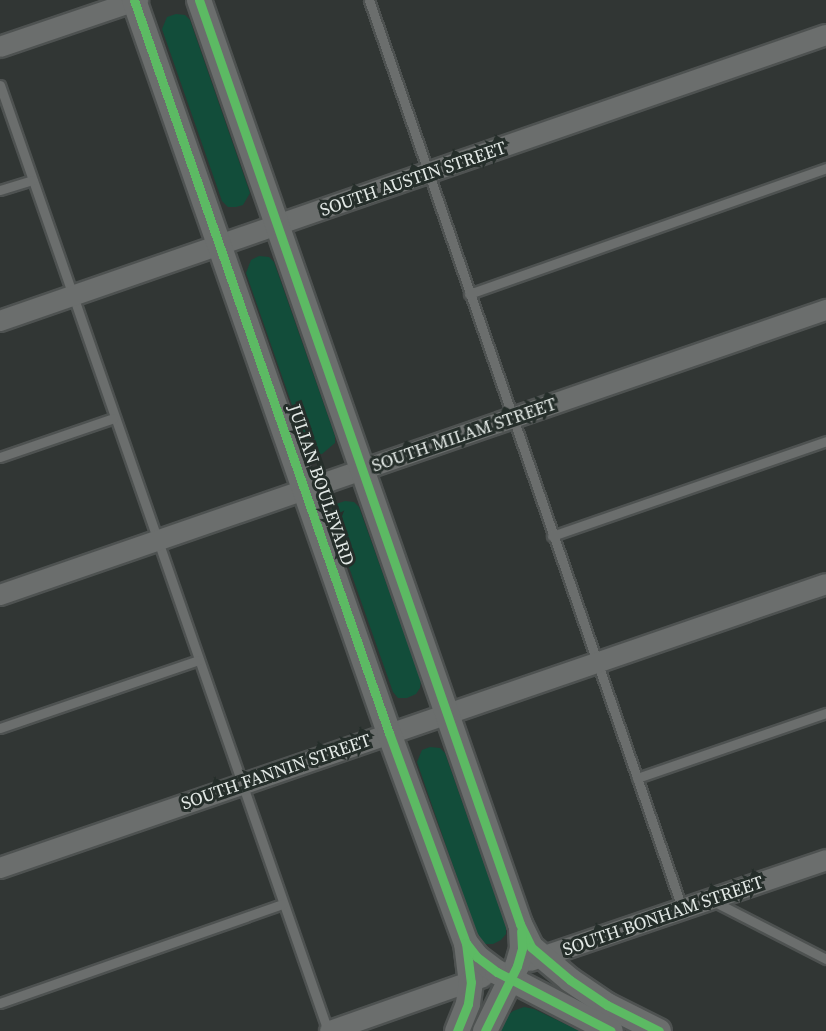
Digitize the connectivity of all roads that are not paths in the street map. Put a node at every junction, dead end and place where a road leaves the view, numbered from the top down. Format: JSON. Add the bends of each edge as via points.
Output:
{"nodes":[{"id":1,"x":136,"y":0,"type":"edge"},
{"id":2,"x":199,"y":0,"type":"edge"},
{"id":3,"x":369,"y":0,"type":"edge"},
{"id":4,"x":826,"y":35,"type":"edge"},
{"id":5,"x":0,"y":47,"type":"edge"},
{"id":6,"x":0,"y":85,"type":"edge"},
{"id":7,"x":826,"y":168,"type":"edge"},
{"id":8,"x":428,"y":174,"type":"junction"},
{"id":9,"x":33,"y":180,"type":"junction"},
{"id":10,"x":0,"y":190,"type":"edge"},
{"id":11,"x":276,"y":226,"type":"junction"},
{"id":12,"x":221,"y":245,"type":"junction"},
{"id":13,"x":469,"y":294,"type":"junction"},
{"id":14,"x":73,"y":296,"type":"junction"},
{"id":15,"x":826,"y":310,"type":"edge"},
{"id":16,"x":0,"y":321,"type":"edge"},
{"id":17,"x":114,"y":418,"type":"junction"},
{"id":18,"x":511,"y":419,"type":"junction"},
{"id":19,"x":826,"y":441,"type":"edge"},
{"id":20,"x":0,"y":457,"type":"edge"},
{"id":21,"x":362,"y":471,"type":"junction"},
{"id":22,"x":304,"y":489,"type":"junction"},
{"id":23,"x":552,"y":536,"type":"junction"},
{"id":24,"x":156,"y":541,"type":"junction"},
{"id":25,"x":826,"y":584,"type":"edge"},
{"id":26,"x":0,"y":595,"type":"edge"},
{"id":27,"x":199,"y":660,"type":"junction"},
{"id":28,"x":596,"y":664,"type":"junction"},
{"id":29,"x":447,"y":713,"type":"junction"},
{"id":30,"x":826,"y":713,"type":"edge"},
{"id":31,"x":0,"y":728,"type":"edge"},
{"id":32,"x":389,"y":733,"type":"junction"},
{"id":33,"x":637,"y":778,"type":"junction"},
{"id":34,"x":244,"y":783,"type":"junction"},
{"id":35,"x":826,"y":860,"type":"edge"},
{"id":36,"x":0,"y":868,"type":"edge"},
{"id":37,"x":712,"y":901,"type":"junction"},
{"id":38,"x":283,"y":904,"type":"junction"},
{"id":39,"x":683,"y":911,"type":"junction"},
{"id":40,"x":520,"y":924,"type":"junction"},
{"id":41,"x":466,"y":943,"type":"junction"},
{"id":42,"x":542,"y":957,"type":"junction"},
{"id":43,"x":826,"y":959,"type":"edge"},
{"id":44,"x":508,"y":972,"type":"junction"},
{"id":45,"x":471,"y":982,"type":"junction"},
{"id":46,"x":0,"y":1003,"type":"edge"},
{"id":47,"x":329,"y":1031,"type":"edge"},
{"id":48,"x":457,"y":1031,"type":"edge"},
{"id":49,"x":485,"y":1031,"type":"edge"},
{"id":50,"x":611,"y":1031,"type":"edge"},
{"id":51,"x":659,"y":1031,"type":"edge"}],
"edges":[{"from":1,"to":5,"type":"street"},
{"from":1,"to":12,"type":"street","name":"JULIAN BOULEVARD"},
{"from":2,"to":11,"type":"street"},
{"from":3,"to":8,"type":"lane"},
{"from":4,"to":8,"type":"street","name":"SOUTH AUSTIN STREET"},
{"from":6,"to":9,"type":"lane"},
{"from":7,"to":13,"type":"lane"},
{"from":8,"to":11,"type":"street","name":"SOUTH AUSTIN STREET"},
{"from":8,"to":13,"type":"lane"},
{"from":9,"to":10,"type":"lane"},
{"from":9,"to":14,"type":"lane"},
{"from":11,"to":12,"type":"street","name":"SOUTH AUSTIN STREET"},
{"from":11,"to":21,"type":"street"},
{"from":12,"to":14,"type":"street","name":"SOUTH AUSTIN STREET"},
{"from":12,"to":22,"type":"street","name":"JULIAN BOULEVARD"},
{"from":13,"to":18,"type":"lane"},
{"from":14,"to":16,"type":"street","name":"SOUTH AUSTIN STREET"},
{"from":14,"to":17,"type":"lane"},
{"from":15,"to":18,"type":"street","name":"SOUTH MILAM STREET"},
{"from":17,"to":20,"type":"lane"},
{"from":17,"to":24,"type":"lane"},
{"from":18,"to":21,"type":"street","name":"SOUTH MILAM STREET"},
{"from":18,"to":23,"type":"lane"},
{"from":19,"to":23,"type":"lane"},
{"from":21,"to":22,"type":"street","name":"SOUTH MILAM STREET"},
{"from":21,"to":29,"type":"street"},
{"from":22,"to":24,"type":"street","name":"SOUTH MILAM STREET"},
{"from":22,"to":32,"type":"street","name":"JULIAN BOULEVARD"},
{"from":23,"to":28,"type":"lane"},
{"from":24,"to":26,"type":"street","name":"SOUTH MILAM STREET"},
{"from":24,"to":27,"type":"lane"},
{"from":25,"to":28,"type":"street","name":"SOUTH FANNIN STREET"},
{"from":27,"to":31,"type":"lane"},
{"from":27,"to":34,"type":"lane"},
{"from":28,"to":29,"type":"street","name":"SOUTH FANNIN STREET"},
{"from":28,"to":33,"type":"lane"},
{"from":29,"to":32,"type":"street","name":"SOUTH FANNIN STREET"},
{"from":29,"to":40,"type":"street"},
{"from":30,"to":33,"type":"lane"},
{"from":32,"to":34,"type":"street","name":"SOUTH FANNIN STREET"},
{"from":32,"to":41,"type":"street","name":"JULIAN BOULEVARD"},
{"from":33,"to":39,"type":"lane"},
{"from":34,"to":36,"type":"street","name":"SOUTH FANNIN STREET"},
{"from":34,"to":38,"type":"lane"},
{"from":35,"to":37,"type":"street","name":"SOUTH BONHAM STREET"},
{"from":37,"to":39,"type":"street","name":"SOUTH BONHAM STREET"},
{"from":37,"to":43,"type":"lane"},
{"from":38,"to":46,"type":"lane"},
{"from":38,"to":47,"type":"lane"},
{"from":39,"to":42,"type":"street","name":"SOUTH BONHAM STREET"},
{"from":40,"to":42,"type":"street","via":[[531,946]]},
{"from":40,"to":44,"type":"street","via":[[522,948]]},
{"from":41,"to":44,"type":"street","via":[[477,957]]},
{"from":41,"to":45,"type":"street","name":"JULIAN BOULEVARD"},
{"from":42,"to":44,"type":"street","name":"SOUTH BONHAM STREET"},
{"from":42,"to":51,"type":"street","via":[[607,1005]]},
{"from":44,"to":45,"type":"street","name":"SOUTH BONHAM STREET"},
{"from":44,"to":49,"type":"street"},
{"from":44,"to":50,"type":"street"},
{"from":45,"to":47,"type":"street","name":"SOUTH BONHAM STREET"},
{"from":45,"to":48,"type":"street","name":"JULIAN BOULEVARD","via":[[468,1004]]}]}
